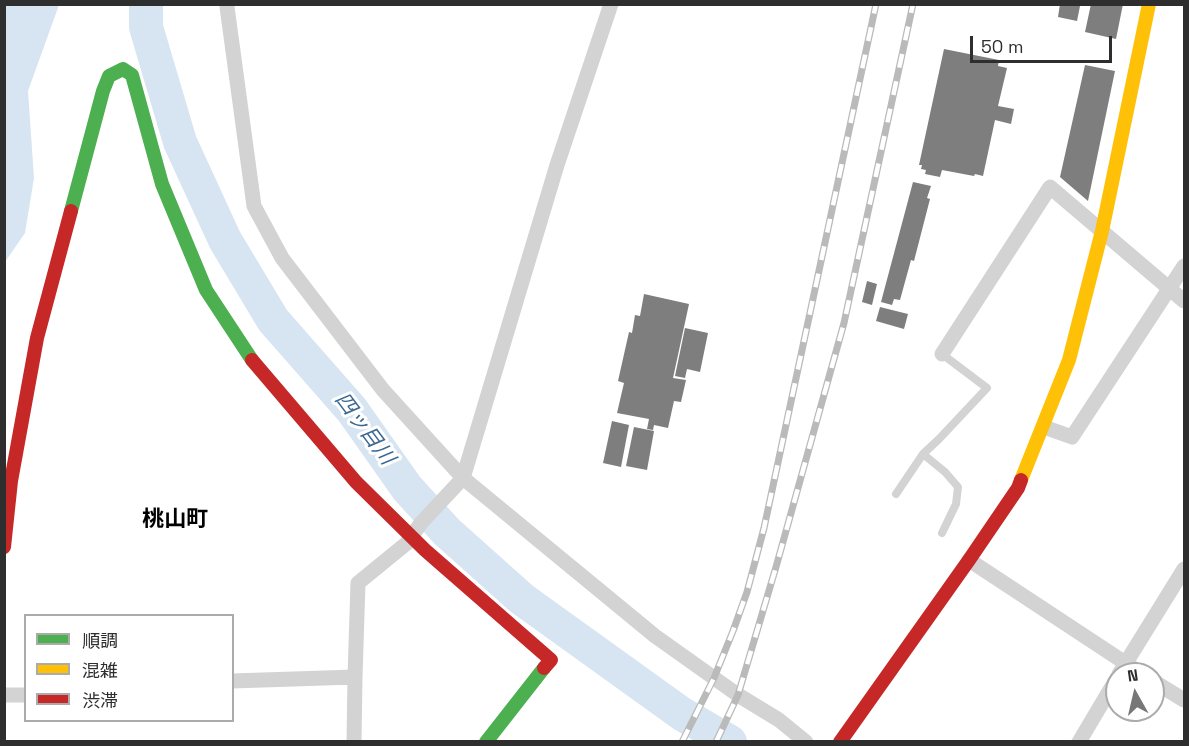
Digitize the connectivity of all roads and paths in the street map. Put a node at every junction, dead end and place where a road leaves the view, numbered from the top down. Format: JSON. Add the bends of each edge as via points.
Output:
{"nodes":[{"id":1,"x":611,"y":4,"type":"edge"},
{"id":2,"x":1149,"y":4,"type":"edge"},
{"id":3,"x":227,"y":7,"type":"dead end"},
{"id":4,"x":1102,"y":231,"type":"junction"},
{"id":5,"x":1185,"y":266,"type":"edge"},
{"id":6,"x":1170,"y":288,"type":"junction"},
{"id":7,"x":1185,"y":301,"type":"edge"},
{"id":8,"x":942,"y":354,"type":"joint"},
{"id":9,"x":1044,"y":427,"type":"junction"},
{"id":10,"x":923,"y":454,"type":"junction"},
{"id":11,"x":460,"y":482,"type":"junction"},
{"id":12,"x":896,"y":494,"type":"dead end"},
{"id":13,"x":942,"y":533,"type":"dead end"},
{"id":14,"x":412,"y":537,"type":"junction"},
{"id":15,"x":4,"y":547,"type":"edge"},
{"id":16,"x":969,"y":560,"type":"junction"},
{"id":17,"x":1185,"y":569,"type":"edge"},
{"id":18,"x":1112,"y":662,"type":"edge"},
{"id":19,"x":1126,"y":662,"type":"edge"},
{"id":20,"x":355,"y":676,"type":"junction"},
{"id":21,"x":234,"y":681,"type":"edge"},
{"id":22,"x":1165,"y":688,"type":"edge"},
{"id":23,"x":4,"y":695,"type":"edge"},
{"id":24,"x":24,"y":695,"type":"edge"},
{"id":25,"x":1105,"y":698,"type":"edge"},
{"id":26,"x":1185,"y":700,"type":"edge"},
{"id":27,"x":354,"y":741,"type":"edge"},
{"id":28,"x":486,"y":741,"type":"edge"},
{"id":29,"x":806,"y":741,"type":"edge"},
{"id":30,"x":840,"y":741,"type":"edge"},
{"id":31,"x":1079,"y":741,"type":"edge"}],
"edges":[{"from":1,"to":11,"type":"street"},
{"from":2,"to":4,"type":"street"},
{"from":3,"to":11,"type":"street","via":[[254,206],[282,258],[383,390]]},
{"from":4,"to":6,"type":"street"},
{"from":4,"to":8,"type":"street","via":[[1050,187]]},
{"from":4,"to":9,"type":"street","via":[[1069,360]]},
{"from":5,"to":6,"type":"street"},
{"from":6,"to":7,"type":"street"},
{"from":6,"to":9,"type":"street","via":[[1071,437]]},
{"from":8,"to":10,"type":"lane","via":[[987,388]]},
{"from":9,"to":16,"type":"street","via":[[1018,488]]},
{"from":10,"to":12,"type":"lane"},
{"from":10,"to":13,"type":"lane","via":[[958,487],[956,504]]},
{"from":11,"to":14,"type":"street"},
{"from":11,"to":29,"type":"street","via":[[655,636]]},
{"from":14,"to":15,"type":"street","via":[[356,482],[246,353],[206,290],[162,184],[132,75],[123,69],[109,76],[103,91],[37,338],[11,481]]},
{"from":14,"to":20,"type":"street","via":[[358,583]]},
{"from":14,"to":28,"type":"street","via":[[551,660]]},
{"from":16,"to":18,"type":"street"},
{"from":16,"to":30,"type":"street"},
{"from":17,"to":19,"type":"street"},
{"from":20,"to":21,"type":"street"},
{"from":20,"to":27,"type":"street"},
{"from":22,"to":26,"type":"street"},
{"from":23,"to":24,"type":"street"},
{"from":25,"to":31,"type":"street"}]}
